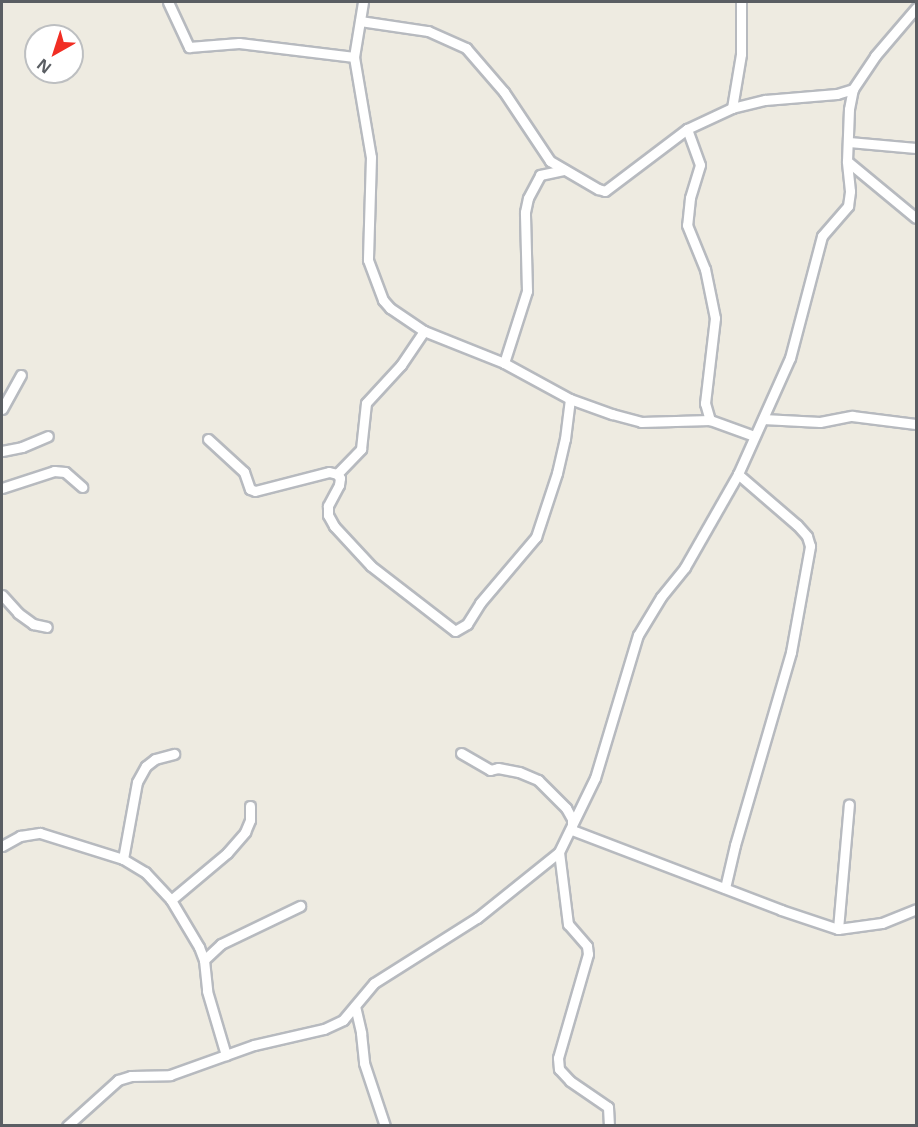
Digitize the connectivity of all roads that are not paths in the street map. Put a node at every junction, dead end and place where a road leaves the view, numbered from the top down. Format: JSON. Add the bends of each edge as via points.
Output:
{"nodes":[{"id":1,"x":168,"y":2,"type":"edge"},
{"id":2,"x":363,"y":2,"type":"edge"},
{"id":3,"x":741,"y":2,"type":"edge"},
{"id":4,"x":916,"y":8,"type":"edge"},
{"id":5,"x":360,"y":21,"type":"junction"},
{"id":6,"x":354,"y":57,"type":"junction"},
{"id":7,"x":853,"y":89,"type":"junction"},
{"id":8,"x":732,"y":108,"type":"junction"},
{"id":9,"x":687,"y":129,"type":"junction"},
{"id":10,"x":849,"y":142,"type":"junction"},
{"id":11,"x":916,"y":148,"type":"edge"},
{"id":12,"x":847,"y":161,"type":"junction"},
{"id":13,"x":567,"y":170,"type":"junction"},
{"id":14,"x":916,"y":218,"type":"edge"},
{"id":15,"x":424,"y":331,"type":"junction"},
{"id":16,"x":504,"y":363,"type":"junction"},
{"id":17,"x":21,"y":375,"type":"dead end"},
{"id":18,"x":570,"y":399,"type":"junction"},
{"id":19,"x":2,"y":409,"type":"edge"},
{"id":20,"x":763,"y":419,"type":"junction"},
{"id":21,"x":710,"y":420,"type":"junction"},
{"id":22,"x":916,"y":424,"type":"edge"},
{"id":23,"x":48,"y":436,"type":"dead end"},
{"id":24,"x":754,"y":436,"type":"junction"},
{"id":25,"x":208,"y":439,"type":"dead end"},
{"id":26,"x":2,"y":451,"type":"edge"},
{"id":27,"x":337,"y":474,"type":"junction"},
{"id":28,"x":738,"y":474,"type":"junction"},
{"id":29,"x":2,"y":488,"type":"edge"},
{"id":30,"x":82,"y":488,"type":"dead end"},
{"id":31,"x":2,"y":595,"type":"edge"},
{"id":32,"x":47,"y":627,"type":"dead end"},
{"id":33,"x":461,"y":753,"type":"dead end"},
{"id":34,"x":174,"y":754,"type":"dead end"},
{"id":35,"x":849,"y":804,"type":"dead end"},
{"id":36,"x":250,"y":806,"type":"dead end"},
{"id":37,"x":572,"y":830,"type":"junction"},
{"id":38,"x":2,"y":846,"type":"edge"},
{"id":39,"x":559,"y":852,"type":"junction"},
{"id":40,"x":123,"y":859,"type":"junction"},
{"id":41,"x":725,"y":888,"type":"junction"},
{"id":42,"x":171,"y":900,"type":"junction"},
{"id":43,"x":300,"y":906,"type":"dead end"},
{"id":44,"x":916,"y":909,"type":"edge"},
{"id":45,"x":838,"y":929,"type":"junction"},
{"id":46,"x":204,"y":960,"type":"junction"},
{"id":47,"x":355,"y":1006,"type":"junction"},
{"id":48,"x":226,"y":1055,"type":"junction"},
{"id":49,"x":67,"y":1125,"type":"edge"},
{"id":50,"x":386,"y":1125,"type":"edge"},
{"id":51,"x":609,"y":1125,"type":"edge"}],
"edges":[{"from":1,"to":6,"type":"street","via":[[189,47],[239,43]]},
{"from":2,"to":5,"type":"street"},
{"from":3,"to":8,"type":"street","via":[[741,54]]},
{"from":4,"to":7,"type":"street"},
{"from":5,"to":6,"type":"street"},
{"from":5,"to":13,"type":"street","via":[[428,31],[466,48],[504,92],[550,160]]},
{"from":6,"to":15,"type":"street","via":[[371,157],[368,260],[383,300]]},
{"from":7,"to":8,"type":"street"},
{"from":7,"to":10,"type":"street"},
{"from":8,"to":9,"type":"street"},
{"from":9,"to":13,"type":"street","via":[[605,191]]},
{"from":9,"to":21,"type":"street","via":[[700,165],[687,225],[705,269],[715,318],[705,403]]},
{"from":10,"to":11,"type":"street"},
{"from":10,"to":12,"type":"street"},
{"from":12,"to":14,"type":"street"},
{"from":12,"to":20,"type":"street","via":[[848,206],[822,236],[790,358]]},
{"from":13,"to":16,"type":"street","via":[[540,175],[528,198],[527,291]]},
{"from":15,"to":16,"type":"street"},
{"from":15,"to":27,"type":"street","via":[[401,365],[366,403],[362,449]]},
{"from":16,"to":18,"type":"street"},
{"from":17,"to":19,"type":"street"},
{"from":18,"to":21,"type":"street","via":[[641,422]]},
{"from":18,"to":27,"type":"street","via":[[560,462],[536,537],[460,629],[438,620],[371,566],[334,526],[327,506],[339,485]]},
{"from":20,"to":22,"type":"street","via":[[820,422],[852,416]]},
{"from":20,"to":24,"type":"street"},
{"from":21,"to":24,"type":"street"},
{"from":23,"to":26,"type":"street"},
{"from":24,"to":28,"type":"street"},
{"from":25,"to":27,"type":"street","via":[[244,472],[250,489],[255,491],[329,472]]},
{"from":28,"to":37,"type":"street","via":[[685,567],[638,635],[595,778]]},
{"from":28,"to":41,"type":"street","via":[[797,525],[810,546],[791,652]]},
{"from":29,"to":30,"type":"street","via":[[54,471],[65,472]]},
{"from":31,"to":32,"type":"street","via":[[25,619]]},
{"from":33,"to":37,"type":"street","via":[[490,770],[519,772],[538,780],[566,808]]},
{"from":34,"to":40,"type":"street","via":[[155,759],[137,782]]},
{"from":35,"to":45,"type":"street"},
{"from":36,"to":42,"type":"street","via":[[245,832],[227,853]]},
{"from":37,"to":39,"type":"street"},
{"from":37,"to":41,"type":"street"},
{"from":38,"to":40,"type":"street","via":[[20,836],[40,834]]},
{"from":39,"to":47,"type":"street","via":[[477,918],[374,984]]},
{"from":39,"to":51,"type":"street","via":[[566,918],[587,946],[588,954],[558,1058],[559,1069],[608,1107]]},
{"from":40,"to":42,"type":"street","via":[[145,872]]},
{"from":41,"to":45,"type":"street"},
{"from":42,"to":46,"type":"street"},
{"from":43,"to":46,"type":"street","via":[[221,944]]},
{"from":44,"to":45,"type":"street","via":[[882,923]]},
{"from":46,"to":48,"type":"street","via":[[207,991]]},
{"from":47,"to":48,"type":"street","via":[[343,1020],[324,1029],[263,1042]]},
{"from":47,"to":50,"type":"street","via":[[364,1063]]},
{"from":48,"to":49,"type":"street","via":[[170,1075],[118,1080]]}]}
